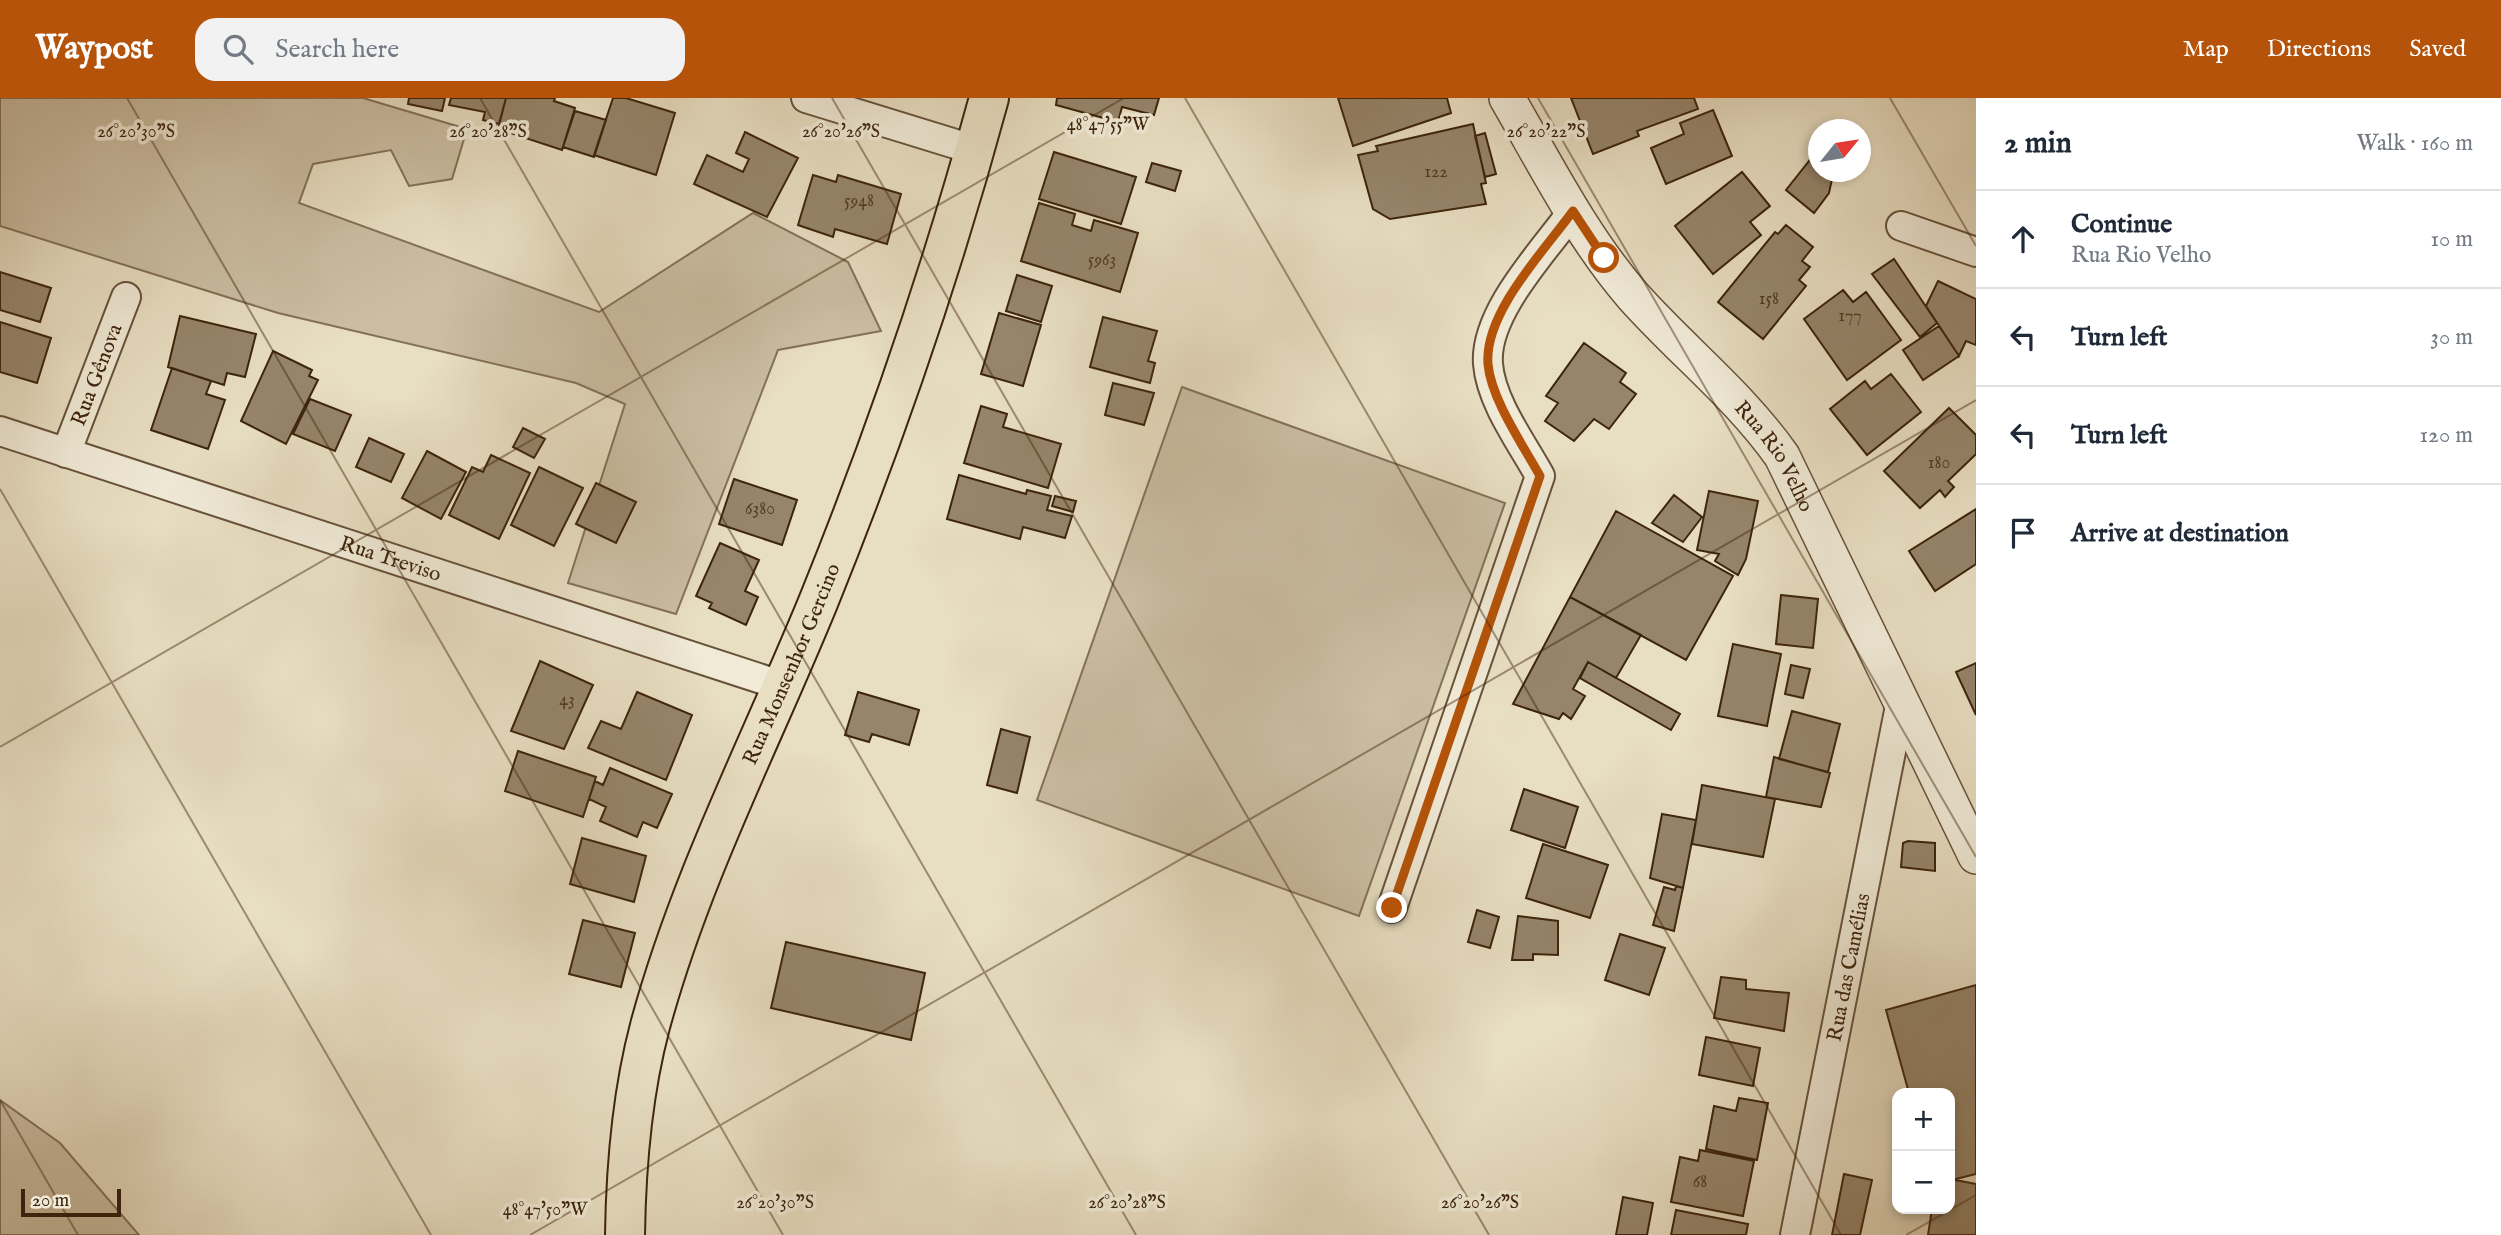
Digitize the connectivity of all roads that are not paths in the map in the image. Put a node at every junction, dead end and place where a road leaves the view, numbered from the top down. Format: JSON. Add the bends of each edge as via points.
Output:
{"nodes":[{"id":1,"x":806,"y":98,"type":"edge"},
{"id":2,"x":989,"y":98,"type":"edge"},
{"id":3,"x":1507,"y":98,"type":"edge"},
{"id":4,"x":975,"y":150,"type":"junction"},
{"id":5,"x":1573,"y":211,"type":"junction"},
{"id":6,"x":1901,"y":226,"type":"dead end"},
{"id":7,"x":1976,"y":252,"type":"edge"},
{"id":8,"x":126,"y":297,"type":"dead end"},
{"id":9,"x":0,"y":431,"type":"edge"},
{"id":10,"x":66,"y":453,"type":"junction"},
{"id":11,"x":783,"y":686,"type":"junction"},
{"id":12,"x":1900,"y":701,"type":"junction"},
{"id":13,"x":1976,"y":856,"type":"edge"},
{"id":14,"x":1392,"y":908,"type":"dead end"},
{"id":15,"x":625,"y":1235,"type":"edge"},
{"id":16,"x":1795,"y":1235,"type":"edge"}],
"edges":[{"from":1,"to":4,"type":"street"},
{"from":2,"to":4,"type":"main road","name":"Rua Monsenhor Gercino"},
{"from":3,"to":5,"type":"street","name":"Rua Rio Velho"},
{"from":4,"to":11,"type":"main road","name":"Rua Monsenhor Gercino","via":[[890,411]]},
{"from":5,"to":12,"type":"street","name":"Rua Rio Velho","via":[[1634,297],[1738,399],[1782,456]]},
{"from":5,"to":14,"type":"street","via":[[1522,281],[1490,336],[1488,365],[1500,401],[1540,476]]},
{"from":6,"to":7,"type":"street"},
{"from":8,"to":10,"type":"street","name":"Rua Gênova"},
{"from":9,"to":10,"type":"street","name":"Rua Treviso"},
{"from":10,"to":11,"type":"street","name":"Rua Treviso"},
{"from":11,"to":15,"type":"main road","name":"Rua Monsenhor Gercino","via":[[703,868],[649,1029],[626,1171]]},
{"from":12,"to":13,"type":"street","name":"Rua Rio Velho"},
{"from":12,"to":16,"type":"street","name":"Rua das Camélias"}]}
